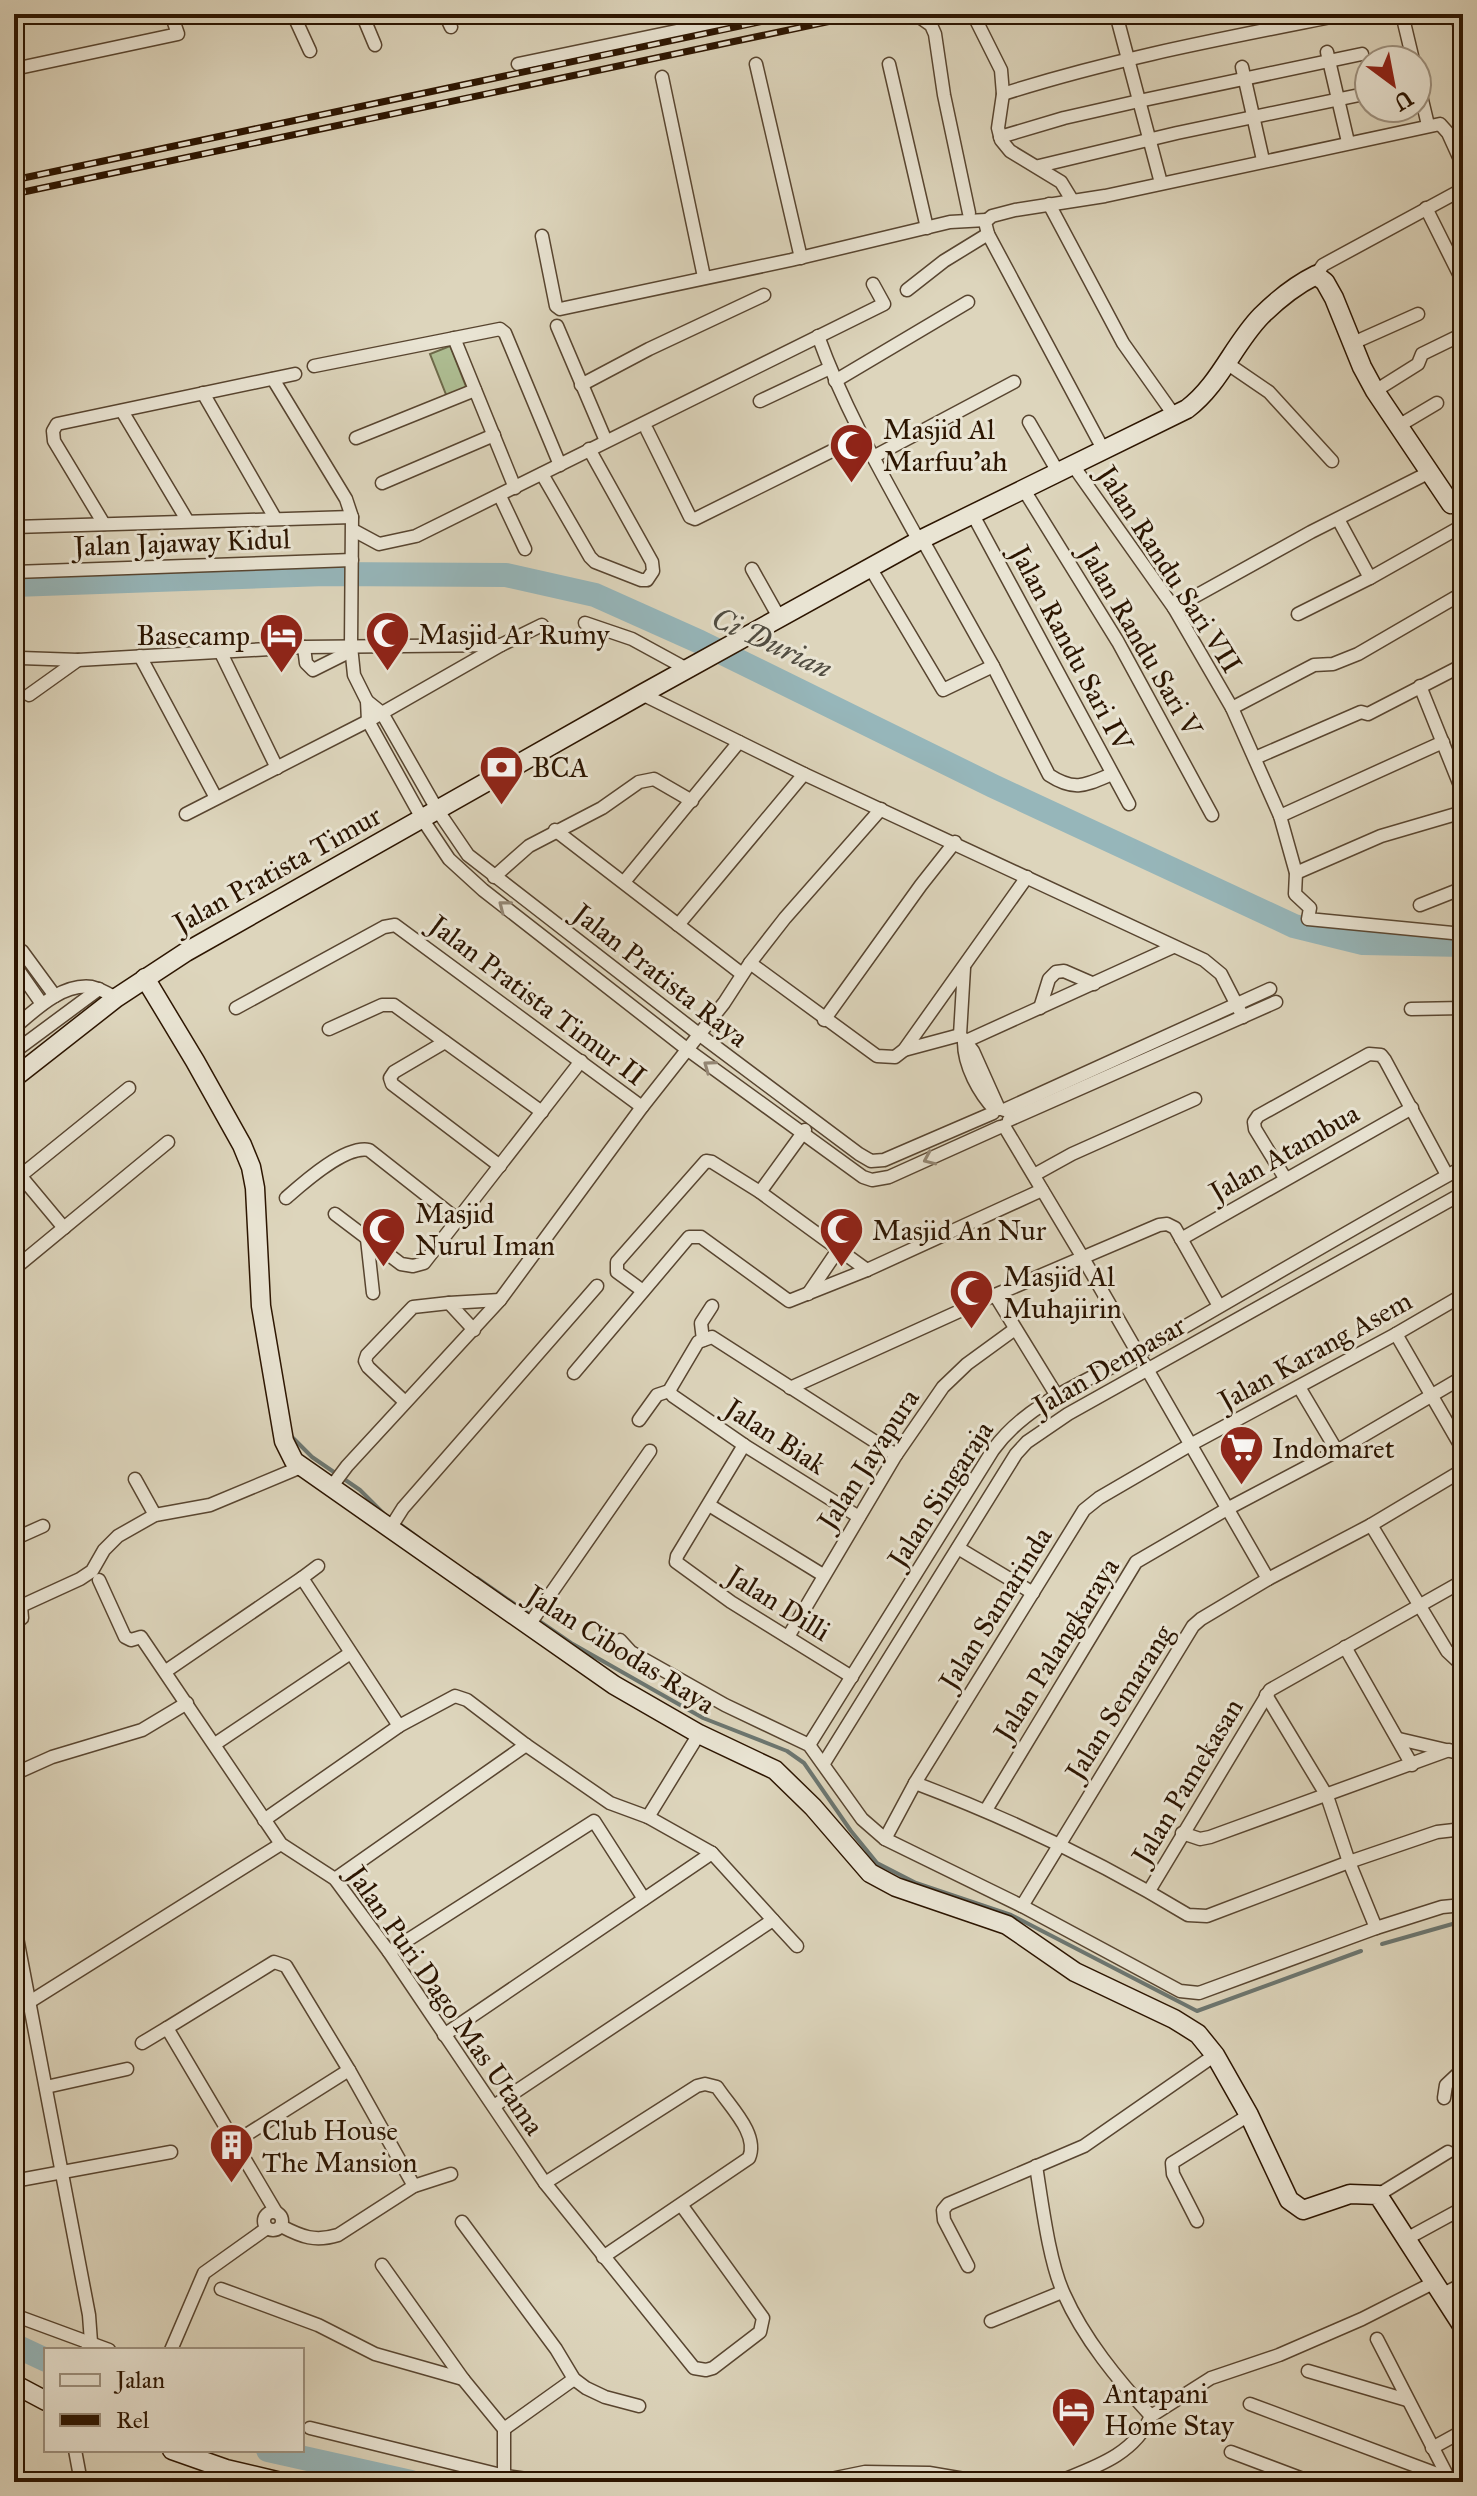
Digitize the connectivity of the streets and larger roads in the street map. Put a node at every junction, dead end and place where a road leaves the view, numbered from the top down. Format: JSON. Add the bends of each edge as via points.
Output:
{"nodes":[{"id":1,"x":171,"y":14,"type":"edge"},
{"id":2,"x":293,"y":14,"type":"edge"},
{"id":3,"x":362,"y":14,"type":"edge"},
{"id":4,"x":445,"y":14,"type":"edge"},
{"id":5,"x":758,"y":14,"type":"edge"},
{"id":6,"x":930,"y":14,"type":"edge"},
{"id":7,"x":973,"y":14,"type":"edge"},
{"id":8,"x":1116,"y":14,"type":"edge"},
{"id":9,"x":1346,"y":14,"type":"edge"},
{"id":10,"x":1402,"y":14,"type":"edge"},
{"id":11,"x":1457,"y":14,"type":"edge"},
{"id":12,"x":451,"y":27,"type":"dead end"},
{"id":13,"x":1409,"y":44,"type":"edge"},
{"id":14,"x":1463,"y":44,"type":"edge"},
{"id":15,"x":375,"y":45,"type":"dead end"},
{"id":16,"x":310,"y":51,"type":"dead end"},
{"id":17,"x":1353,"y":55,"type":"edge"},
{"id":18,"x":1328,"y":57,"type":"junction"},
{"id":19,"x":1127,"y":60,"type":"junction"},
{"id":20,"x":518,"y":64,"type":"dead end"},
{"id":21,"x":756,"y":64,"type":"dead end"},
{"id":22,"x":889,"y":64,"type":"dead end"},
{"id":23,"x":14,"y":69,"type":"edge"},
{"id":24,"x":1244,"y":72,"type":"junction"},
{"id":25,"x":662,"y":77,"type":"dead end"},
{"id":26,"x":1003,"y":94,"type":"junction"},
{"id":27,"x":1353,"y":97,"type":"edge"},
{"id":28,"x":1338,"y":100,"type":"junction"},
{"id":29,"x":1139,"y":101,"type":"junction"},
{"id":30,"x":1254,"y":118,"type":"junction"},
{"id":31,"x":1428,"y":125,"type":"joint"},
{"id":32,"x":1000,"y":137,"type":"junction"},
{"id":33,"x":1149,"y":140,"type":"junction"},
{"id":34,"x":1348,"y":142,"type":"junction"},
{"id":35,"x":1263,"y":160,"type":"junction"},
{"id":36,"x":1039,"y":166,"type":"junction"},
{"id":37,"x":1463,"y":166,"type":"edge"},
{"id":38,"x":1161,"y":183,"type":"junction"},
{"id":39,"x":1463,"y":189,"type":"edge"},
{"id":40,"x":1072,"y":200,"type":"junction"},
{"id":41,"x":1049,"y":204,"type":"junction"},
{"id":42,"x":1426,"y":208,"type":"junction"},
{"id":43,"x":969,"y":213,"type":"dead end"},
{"id":44,"x":986,"y":220,"type":"junction"},
{"id":45,"x":927,"y":228,"type":"junction"},
{"id":46,"x":988,"y":234,"type":"junction"},
{"id":47,"x":542,"y":236,"type":"dead end"},
{"id":48,"x":801,"y":258,"type":"junction"},
{"id":49,"x":1316,"y":275,"type":"junction"},
{"id":50,"x":704,"y":277,"type":"junction"},
{"id":51,"x":1463,"y":282,"type":"edge"},
{"id":52,"x":873,"y":284,"type":"dead end"},
{"id":53,"x":907,"y":290,"type":"dead end"},
{"id":54,"x":764,"y":295,"type":"dead end"},
{"id":55,"x":968,"y":302,"type":"dead end"},
{"id":56,"x":1418,"y":314,"type":"dead end"},
{"id":57,"x":557,"y":326,"type":"dead end"},
{"id":58,"x":1463,"y":334,"type":"edge"},
{"id":59,"x":818,"y":336,"type":"junction"},
{"id":60,"x":454,"y":338,"type":"junction"},
{"id":61,"x":1353,"y":343,"type":"junction"},
{"id":62,"x":1228,"y":364,"type":"junction"},
{"id":63,"x":314,"y":366,"type":"dead end"},
{"id":64,"x":830,"y":368,"type":"junction"},
{"id":65,"x":295,"y":374,"type":"dead end"},
{"id":66,"x":273,"y":379,"type":"junction"},
{"id":67,"x":835,"y":381,"type":"junction"},
{"id":68,"x":1014,"y":382,"type":"dead end"},
{"id":69,"x":581,"y":385,"type":"junction"},
{"id":70,"x":475,"y":390,"type":"junction"},
{"id":71,"x":1375,"y":391,"type":"junction"},
{"id":72,"x":203,"y":393,"type":"junction"},
{"id":73,"x":760,"y":401,"type":"dead end"},
{"id":74,"x":1437,"y":403,"type":"dead end"},
{"id":75,"x":122,"y":411,"type":"junction"},
{"id":76,"x":1174,"y":415,"type":"junction"},
{"id":77,"x":1029,"y":422,"type":"dead end"},
{"id":78,"x":1400,"y":425,"type":"junction"},
{"id":79,"x":647,"y":430,"type":"dead end"},
{"id":80,"x":494,"y":435,"type":"junction"},
{"id":81,"x":862,"y":436,"type":"junction"},
{"id":82,"x":356,"y":438,"type":"dead end"},
{"id":83,"x":606,"y":441,"type":"junction"},
{"id":84,"x":589,"y":449,"type":"junction"},
{"id":85,"x":1103,"y":449,"type":"junction"},
{"id":86,"x":873,"y":457,"type":"junction"},
{"id":87,"x":1332,"y":461,"type":"dead end"},
{"id":88,"x":560,"y":465,"type":"junction"},
{"id":89,"x":1065,"y":468,"type":"junction"},
{"id":90,"x":1430,"y":472,"type":"junction"},
{"id":91,"x":542,"y":474,"type":"junction"},
{"id":92,"x":382,"y":483,"type":"dead end"},
{"id":93,"x":515,"y":488,"type":"junction"},
{"id":94,"x":1024,"y":490,"type":"junction"},
{"id":95,"x":500,"y":496,"type":"junction"},
{"id":96,"x":1457,"y":502,"type":"edge"},
{"id":97,"x":973,"y":515,"type":"junction"},
{"id":98,"x":275,"y":518,"type":"junction"},
{"id":99,"x":1338,"y":519,"type":"junction"},
{"id":100,"x":187,"y":520,"type":"junction"},
{"id":101,"x":15,"y":524,"type":"edge"},
{"id":102,"x":104,"y":524,"type":"junction"},
{"id":103,"x":352,"y":524,"type":"junction"},
{"id":104,"x":1463,"y":527,"type":"edge"},
{"id":105,"x":921,"y":540,"type":"junction"},
{"id":106,"x":525,"y":549,"type":"dead end"},
{"id":107,"x":352,"y":562,"type":"junction"},
{"id":108,"x":752,"y":569,"type":"dead end"},
{"id":109,"x":871,"y":569,"type":"junction"},
{"id":110,"x":14,"y":572,"type":"edge"},
{"id":111,"x":1370,"y":578,"type":"junction"},
{"id":112,"x":1463,"y":593,"type":"edge"},
{"id":113,"x":1174,"y":608,"type":"junction"},
{"id":114,"x":1298,"y":614,"type":"dead end"},
{"id":115,"x":780,"y":619,"type":"junction"},
{"id":116,"x":585,"y":623,"type":"dead end"},
{"id":117,"x":542,"y":625,"type":"dead end"},
{"id":118,"x":501,"y":645,"type":"junction"},
{"id":119,"x":304,"y":647,"type":"junction"},
{"id":120,"x":351,"y":648,"type":"junction"},
{"id":121,"x":221,"y":653,"type":"junction"},
{"id":122,"x":140,"y":656,"type":"junction"},
{"id":123,"x":21,"y":658,"type":"dead end"},
{"id":124,"x":78,"y":660,"type":"junction"},
{"id":125,"x":1463,"y":665,"type":"edge"},
{"id":126,"x":993,"y":666,"type":"junction"},
{"id":127,"x":687,"y":669,"type":"junction"},
{"id":128,"x":1420,"y":686,"type":"junction"},
{"id":129,"x":642,"y":694,"type":"junction"},
{"id":130,"x":29,"y":695,"type":"dead end"},
{"id":131,"x":367,"y":701,"type":"junction"},
{"id":132,"x":1232,"y":708,"type":"junction"},
{"id":133,"x":382,"y":713,"type":"junction"},
{"id":134,"x":368,"y":721,"type":"junction"},
{"id":135,"x":739,"y":742,"type":"junction"},
{"id":136,"x":1443,"y":742,"type":"junction"},
{"id":137,"x":1255,"y":758,"type":"junction"},
{"id":138,"x":277,"y":768,"type":"junction"},
{"id":139,"x":804,"y":774,"type":"junction"},
{"id":140,"x":1112,"y":774,"type":"junction"},
{"id":141,"x":1463,"y":793,"type":"edge"},
{"id":142,"x":216,"y":798,"type":"junction"},
{"id":143,"x":692,"y":801,"type":"junction"},
{"id":144,"x":1129,"y":804,"type":"dead end"},
{"id":145,"x":881,"y":809,"type":"junction"},
{"id":146,"x":1463,"y":812,"type":"edge"},
{"id":147,"x":186,"y":814,"type":"dead end"},
{"id":148,"x":431,"y":815,"type":"junction"},
{"id":149,"x":1212,"y":815,"type":"dead end"},
{"id":150,"x":1280,"y":816,"type":"junction"},
{"id":151,"x":555,"y":830,"type":"junction"},
{"id":152,"x":458,"y":841,"type":"junction"},
{"id":153,"x":955,"y":842,"type":"junction"},
{"id":154,"x":444,"y":851,"type":"junction"},
{"id":155,"x":1296,"y":873,"type":"junction"},
{"id":156,"x":494,"y":877,"type":"junction"},
{"id":157,"x":1027,"y":877,"type":"junction"},
{"id":158,"x":624,"y":882,"type":"junction"},
{"id":159,"x":1463,"y":888,"type":"edge"},
{"id":160,"x":1420,"y":905,"type":"dead end"},
{"id":161,"x":678,"y":925,"type":"junction"},
{"id":162,"x":1463,"y":934,"type":"edge"},
{"id":163,"x":14,"y":946,"type":"edge"},
{"id":164,"x":1173,"y":947,"type":"junction"},
{"id":165,"x":14,"y":964,"type":"edge"},
{"id":166,"x":964,"y":965,"type":"junction"},
{"id":167,"x":746,"y":968,"type":"junction"},
{"id":168,"x":145,"y":978,"type":"junction"},
{"id":169,"x":1094,"y":984,"type":"junction"},
{"id":170,"x":1270,"y":989,"type":"dead end"},
{"id":171,"x":108,"y":994,"type":"junction"},
{"id":172,"x":55,"y":996,"type":"junction"},
{"id":173,"x":1276,"y":1002,"type":"dead end"},
{"id":174,"x":42,"y":1004,"type":"junction"},
{"id":175,"x":1237,"y":1004,"type":"junction"},
{"id":176,"x":236,"y":1008,"type":"dead end"},
{"id":177,"x":1040,"y":1008,"type":"junction"},
{"id":178,"x":1411,"y":1009,"type":"dead end"},
{"id":179,"x":1462,"y":1009,"type":"edge"},
{"id":180,"x":1243,"y":1017,"type":"junction"},
{"id":181,"x":824,"y":1020,"type":"junction"},
{"id":182,"x":14,"y":1028,"type":"edge"},
{"id":183,"x":329,"y":1029,"type":"dead end"},
{"id":184,"x":700,"y":1035,"type":"junction"},
{"id":185,"x":962,"y":1039,"type":"junction"},
{"id":186,"x":445,"y":1042,"type":"junction"},
{"id":187,"x":688,"y":1050,"type":"junction"},
{"id":188,"x":904,"y":1050,"type":"junction"},
{"id":189,"x":14,"y":1052,"type":"edge"},
{"id":190,"x":581,"y":1061,"type":"junction"},
{"id":191,"x":16,"y":1072,"type":"edge"},
{"id":192,"x":129,"y":1088,"type":"dead end"},
{"id":193,"x":1195,"y":1099,"type":"dead end"},
{"id":194,"x":642,"y":1107,"type":"junction"},
{"id":195,"x":1412,"y":1108,"type":"junction"},
{"id":196,"x":542,"y":1112,"type":"junction"},
{"id":197,"x":1001,"y":1117,"type":"junction"},
{"id":198,"x":812,"y":1121,"type":"junction"},
{"id":199,"x":803,"y":1133,"type":"junction"},
{"id":200,"x":168,"y":1142,"type":"dead end"},
{"id":201,"x":500,"y":1166,"type":"junction"},
{"id":202,"x":1463,"y":1167,"type":"edge"},
{"id":203,"x":16,"y":1175,"type":"edge"},
{"id":204,"x":1034,"y":1175,"type":"junction"},
{"id":205,"x":1447,"y":1175,"type":"junction"},
{"id":206,"x":1285,"y":1178,"type":"junction"},
{"id":207,"x":1042,"y":1190,"type":"junction"},
{"id":208,"x":760,"y":1192,"type":"junction"},
{"id":209,"x":1462,"y":1195,"type":"edge"},
{"id":210,"x":286,"y":1198,"type":"dead end"},
{"id":211,"x":335,"y":1214,"type":"dead end"},
{"id":212,"x":458,"y":1220,"type":"junction"},
{"id":213,"x":64,"y":1228,"type":"junction"},
{"id":214,"x":367,"y":1239,"type":"junction"},
{"id":215,"x":1181,"y":1239,"type":"junction"},
{"id":216,"x":838,"y":1250,"type":"junction"},
{"id":217,"x":1083,"y":1258,"type":"junction"},
{"id":218,"x":14,"y":1269,"type":"edge"},
{"id":219,"x":867,"y":1270,"type":"junction"},
{"id":220,"x":597,"y":1286,"type":"dead end"},
{"id":221,"x":643,"y":1291,"type":"junction"},
{"id":222,"x":373,"y":1293,"type":"dead end"},
{"id":223,"x":995,"y":1295,"type":"junction"},
{"id":224,"x":1463,"y":1295,"type":"edge"},
{"id":225,"x":807,"y":1296,"type":"junction"},
{"id":226,"x":500,"y":1300,"type":"junction"},
{"id":227,"x":449,"y":1303,"type":"junction"},
{"id":228,"x":712,"y":1306,"type":"dead end"},
{"id":229,"x":1219,"y":1306,"type":"junction"},
{"id":230,"x":1015,"y":1329,"type":"junction"},
{"id":231,"x":474,"y":1330,"type":"junction"},
{"id":232,"x":1396,"y":1334,"type":"junction"},
{"id":233,"x":703,"y":1340,"type":"junction"},
{"id":234,"x":1142,"y":1362,"type":"junction"},
{"id":235,"x":574,"y":1373,"type":"dead end"},
{"id":236,"x":1463,"y":1377,"type":"edge"},
{"id":237,"x":1299,"y":1387,"type":"junction"},
{"id":238,"x":790,"y":1388,"type":"junction"},
{"id":239,"x":669,"y":1391,"type":"junction"},
{"id":240,"x":1432,"y":1395,"type":"junction"},
{"id":241,"x":1057,"y":1396,"type":"junction"},
{"id":242,"x":405,"y":1402,"type":"junction"},
{"id":243,"x":639,"y":1420,"type":"dead end"},
{"id":244,"x":744,"y":1445,"type":"junction"},
{"id":245,"x":1190,"y":1445,"type":"junction"},
{"id":246,"x":1463,"y":1450,"type":"edge"},
{"id":247,"x":650,"y":1451,"type":"dead end"},
{"id":248,"x":1337,"y":1451,"type":"junction"},
{"id":249,"x":896,"y":1455,"type":"junction"},
{"id":250,"x":301,"y":1467,"type":"junction"},
{"id":251,"x":1463,"y":1470,"type":"edge"},
{"id":252,"x":135,"y":1479,"type":"dead end"},
{"id":253,"x":335,"y":1483,"type":"junction"},
{"id":254,"x":709,"y":1505,"type":"junction"},
{"id":255,"x":1227,"y":1509,"type":"junction"},
{"id":256,"x":155,"y":1515,"type":"junction"},
{"id":257,"x":859,"y":1517,"type":"junction"},
{"id":258,"x":395,"y":1523,"type":"junction"},
{"id":259,"x":1371,"y":1525,"type":"junction"},
{"id":260,"x":43,"y":1526,"type":"dead end"},
{"id":261,"x":14,"y":1539,"type":"edge"},
{"id":262,"x":958,"y":1548,"type":"junction"},
{"id":263,"x":318,"y":1566,"type":"dead end"},
{"id":264,"x":823,"y":1575,"type":"junction"},
{"id":265,"x":302,"y":1578,"type":"junction"},
{"id":266,"x":1268,"y":1579,"type":"junction"},
{"id":267,"x":99,"y":1580,"type":"dead end"},
{"id":268,"x":1463,"y":1581,"type":"edge"},
{"id":269,"x":1033,"y":1593,"type":"junction"},
{"id":270,"x":1418,"y":1606,"type":"junction"},
{"id":271,"x":533,"y":1620,"type":"junction"},
{"id":272,"x":14,"y":1624,"type":"edge"},
{"id":273,"x":788,"y":1637,"type":"junction"},
{"id":274,"x":620,"y":1640,"type":"dead end"},
{"id":275,"x":1345,"y":1647,"type":"junction"},
{"id":276,"x":349,"y":1654,"type":"junction"},
{"id":277,"x":1463,"y":1666,"type":"edge"},
{"id":278,"x":166,"y":1671,"type":"junction"},
{"id":279,"x":852,"y":1677,"type":"junction"},
{"id":280,"x":1266,"y":1695,"type":"junction"},
{"id":281,"x":187,"y":1703,"type":"junction"},
{"id":282,"x":399,"y":1726,"type":"junction"},
{"id":283,"x":699,"y":1734,"type":"junction"},
{"id":284,"x":1399,"y":1739,"type":"junction"},
{"id":285,"x":215,"y":1744,"type":"junction"},
{"id":286,"x":526,"y":1745,"type":"junction"},
{"id":287,"x":809,"y":1745,"type":"junction"},
{"id":288,"x":1449,"y":1750,"type":"junction"},
{"id":289,"x":1463,"y":1754,"type":"edge"},
{"id":290,"x":824,"y":1763,"type":"junction"},
{"id":291,"x":1412,"y":1765,"type":"junction"},
{"id":292,"x":14,"y":1774,"type":"edge"},
{"id":293,"x":915,"y":1783,"type":"junction"},
{"id":294,"x":1327,"y":1796,"type":"junction"},
{"id":295,"x":610,"y":1803,"type":"junction"},
{"id":296,"x":986,"y":1810,"type":"junction"},
{"id":297,"x":648,"y":1817,"type":"junction"},
{"id":298,"x":264,"y":1820,"type":"junction"},
{"id":299,"x":594,"y":1821,"type":"junction"},
{"id":300,"x":1463,"y":1829,"type":"edge"},
{"id":301,"x":1182,"y":1833,"type":"junction"},
{"id":302,"x":885,"y":1839,"type":"junction"},
{"id":303,"x":281,"y":1844,"type":"junction"},
{"id":304,"x":1060,"y":1844,"type":"junction"},
{"id":305,"x":712,"y":1853,"type":"junction"},
{"id":306,"x":1349,"y":1862,"type":"junction"},
{"id":307,"x":335,"y":1879,"type":"junction"},
{"id":308,"x":1149,"y":1891,"type":"junction"},
{"id":309,"x":644,"y":1899,"type":"junction"},
{"id":310,"x":1463,"y":1905,"type":"edge"},
{"id":311,"x":1022,"y":1906,"type":"junction"},
{"id":312,"x":773,"y":1920,"type":"junction"},
{"id":313,"x":14,"y":1922,"type":"edge"},
{"id":314,"x":1376,"y":1928,"type":"junction"},
{"id":315,"x":797,"y":1946,"type":"dead end"},
{"id":316,"x":389,"y":1952,"type":"junction"},
{"id":317,"x":28,"y":1987,"type":"junction"},
{"id":318,"x":14,"y":1990,"type":"edge"},
{"id":319,"x":31,"y":2001,"type":"junction"},
{"id":320,"x":167,"y":2028,"type":"junction"},
{"id":321,"x":444,"y":2035,"type":"junction"},
{"id":322,"x":142,"y":2043,"type":"dead end"},
{"id":323,"x":1215,"y":2055,"type":"junction"},
{"id":324,"x":127,"y":2069,"type":"dead end"},
{"id":325,"x":1463,"y":2069,"type":"edge"},
{"id":326,"x":349,"y":2070,"type":"junction"},
{"id":327,"x":46,"y":2087,"type":"junction"},
{"id":328,"x":1444,"y":2098,"type":"dead end"},
{"id":329,"x":494,"y":2106,"type":"junction"},
{"id":330,"x":1249,"y":2115,"type":"junction"},
{"id":331,"x":235,"y":2142,"type":"junction"},
{"id":332,"x":171,"y":2152,"type":"dead end"},
{"id":333,"x":1448,"y":2152,"type":"dead end"},
{"id":334,"x":1036,"y":2166,"type":"junction"},
{"id":335,"x":63,"y":2172,"type":"junction"},
{"id":336,"x":451,"y":2174,"type":"dead end"},
{"id":337,"x":14,"y":2181,"type":"edge"},
{"id":338,"x":545,"y":2183,"type":"junction"},
{"id":339,"x":414,"y":2186,"type":"junction"},
{"id":340,"x":1378,"y":2195,"type":"junction"},
{"id":341,"x":682,"y":2206,"type":"junction"},
{"id":342,"x":1463,"y":2208,"type":"edge"},
{"id":343,"x":276,"y":2212,"type":"junction"},
{"id":344,"x":1197,"y":2221,"type":"dead end"},
{"id":345,"x":462,"y":2222,"type":"dead end"},
{"id":346,"x":281,"y":2226,"type":"junction"},
{"id":347,"x":267,"y":2228,"type":"junction"},
{"id":348,"x":1408,"y":2238,"type":"junction"},
{"id":349,"x":603,"y":2257,"type":"junction"},
{"id":350,"x":382,"y":2265,"type":"dead end"},
{"id":351,"x":968,"y":2266,"type":"dead end"},
{"id":352,"x":1463,"y":2284,"type":"edge"},
{"id":353,"x":221,"y":2289,"type":"dead end"},
{"id":354,"x":1062,"y":2292,"type":"junction"},
{"id":355,"x":1448,"y":2297,"type":"edge"},
{"id":356,"x":14,"y":2315,"type":"edge"},
{"id":357,"x":991,"y":2321,"type":"dead end"},
{"id":358,"x":1463,"y":2327,"type":"edge"},
{"id":359,"x":1377,"y":2339,"type":"dead end"},
{"id":360,"x":89,"y":2346,"type":"edge"},
{"id":361,"x":172,"y":2348,"type":"edge"},
{"id":362,"x":1308,"y":2371,"type":"dead end"},
{"id":363,"x":463,"y":2379,"type":"junction"},
{"id":364,"x":574,"y":2379,"type":"junction"},
{"id":365,"x":14,"y":2384,"type":"edge"},
{"id":366,"x":44,"y":2400,"type":"edge"},
{"id":367,"x":1407,"y":2400,"type":"junction"},
{"id":368,"x":1250,"y":2404,"type":"dead end"},
{"id":369,"x":639,"y":2406,"type":"dead end"},
{"id":370,"x":1151,"y":2416,"type":"junction"},
{"id":371,"x":310,"y":2428,"type":"dead end"},
{"id":372,"x":504,"y":2429,"type":"junction"},
{"id":373,"x":1463,"y":2431,"type":"edge"},
{"id":374,"x":1432,"y":2448,"type":"junction"},
{"id":375,"x":75,"y":2452,"type":"edge"},
{"id":376,"x":178,"y":2452,"type":"edge"},
{"id":377,"x":1231,"y":2452,"type":"dead end"},
{"id":378,"x":504,"y":2479,"type":"edge"},
{"id":379,"x":1449,"y":2480,"type":"edge"},
{"id":380,"x":81,"y":2482,"type":"edge"},
{"id":381,"x":281,"y":2482,"type":"edge"},
{"id":382,"x":548,"y":2482,"type":"edge"},
{"id":383,"x":816,"y":2482,"type":"edge"},
{"id":384,"x":982,"y":2482,"type":"edge"},
{"id":385,"x":1058,"y":2482,"type":"edge"},
{"id":386,"x":1311,"y":2482,"type":"edge"}],
"edges":[{"from":1,"to":23,"type":"street","via":[[178,34]]},
{"from":2,"to":16,"type":"street"},
{"from":3,"to":15,"type":"street"},
{"from":4,"to":12,"type":"street"},
{"from":5,"to":20,"type":"street"},
{"from":6,"to":43,"type":"street","via":[[921,18],[935,34]]},
{"from":7,"to":26,"type":"street","via":[[1001,70]]},
{"from":8,"to":19,"type":"street"},
{"from":9,"to":19,"type":"street"},
{"from":10,"to":13,"type":"street"},
{"from":11,"to":14,"type":"street"},
{"from":17,"to":18,"type":"street"},
{"from":18,"to":24,"type":"street"},
{"from":18,"to":28,"type":"street"},
{"from":19,"to":26,"type":"street"},
{"from":19,"to":29,"type":"street"},
{"from":21,"to":48,"type":"street"},
{"from":22,"to":45,"type":"street"},
{"from":24,"to":29,"type":"street"},
{"from":24,"to":30,"type":"street"},
{"from":25,"to":50,"type":"street"},
{"from":26,"to":32,"type":"street"},
{"from":27,"to":28,"type":"street"},
{"from":28,"to":30,"type":"street"},
{"from":28,"to":34,"type":"street"},
{"from":29,"to":32,"type":"street"},
{"from":29,"to":33,"type":"street"},
{"from":30,"to":33,"type":"street"},
{"from":30,"to":35,"type":"street"},
{"from":31,"to":34,"type":"street"},
{"from":31,"to":37,"type":"street","via":[[1444,126]]},
{"from":32,"to":36,"type":"street","via":[[1010,151]]},
{"from":33,"to":36,"type":"street"},
{"from":33,"to":38,"type":"street"},
{"from":34,"to":35,"type":"street"},
{"from":35,"to":38,"type":"street"},
{"from":36,"to":40,"type":"street","via":[[1061,182]]},
{"from":38,"to":40,"type":"street"},
{"from":39,"to":42,"type":"street"},
{"from":40,"to":41,"type":"street"},
{"from":41,"to":44,"type":"street"},
{"from":41,"to":76,"type":"street","via":[[1123,343]]},
{"from":42,"to":49,"type":"street","via":[[1323,265]]},
{"from":42,"to":51,"type":"street"},
{"from":44,"to":45,"type":"street"},
{"from":44,"to":46,"type":"street"},
{"from":45,"to":48,"type":"street"},
{"from":46,"to":53,"type":"street"},
{"from":46,"to":85,"type":"street"},
{"from":47,"to":50,"type":"street","via":[[557,309]]},
{"from":48,"to":50,"type":"street"},
{"from":49,"to":61,"type":"street","via":[[1334,298]]},
{"from":49,"to":62,"type":"street","name":"Jalan Pratista Timur","via":[[1259,318]]},
{"from":52,"to":59,"type":"street","via":[[884,304]]},
{"from":54,"to":69,"type":"street"},
{"from":55,"to":67,"type":"street"},
{"from":56,"to":61,"type":"street"},
{"from":57,"to":69,"type":"street"},
{"from":58,"to":71,"type":"street","via":[[1422,354],[1418,364]]},
{"from":59,"to":64,"type":"street"},
{"from":59,"to":83,"type":"street"},
{"from":60,"to":63,"type":"street"},
{"from":60,"to":70,"type":"street"},
{"from":60,"to":88,"type":"street","via":[[503,330]]},
{"from":61,"to":71,"type":"street"},
{"from":62,"to":76,"type":"street","name":"Jalan Pratista Timur","via":[[1202,398]]},
{"from":62,"to":87,"type":"street","via":[[1269,392]]},
{"from":64,"to":67,"type":"street"},
{"from":64,"to":73,"type":"street"},
{"from":65,"to":66,"type":"street"},
{"from":66,"to":72,"type":"street"},
{"from":66,"to":103,"type":"street","via":[[346,499]]},
{"from":67,"to":81,"type":"street"},
{"from":68,"to":86,"type":"street"},
{"from":69,"to":83,"type":"street"},
{"from":70,"to":80,"type":"street"},
{"from":70,"to":82,"type":"street"},
{"from":71,"to":78,"type":"street"},
{"from":72,"to":75,"type":"street"},
{"from":72,"to":98,"type":"street"},
{"from":74,"to":78,"type":"street"},
{"from":75,"to":100,"type":"street"},
{"from":75,"to":102,"type":"street","via":[[57,424],[53,431]]},
{"from":76,"to":85,"type":"street","name":"Jalan Pratista Timur"},
{"from":77,"to":89,"type":"street","name":"Jalan Randu Sari VII"},
{"from":78,"to":90,"type":"street"},
{"from":79,"to":81,"type":"street","via":[[695,519]]},
{"from":80,"to":92,"type":"street"},
{"from":80,"to":93,"type":"street"},
{"from":81,"to":86,"type":"street"},
{"from":83,"to":84,"type":"street"},
{"from":84,"to":88,"type":"street"},
{"from":84,"to":91,"type":"street","via":[[652,562],[647,580],[590,557]]},
{"from":85,"to":89,"type":"street","name":"Jalan Pratista Timur"},
{"from":86,"to":105,"type":"street"},
{"from":88,"to":91,"type":"street"},
{"from":89,"to":94,"type":"street","name":"Jalan Pratista Timur"},
{"from":89,"to":113,"type":"street","name":"Jalan Randu Sari VII"},
{"from":90,"to":96,"type":"street"},
{"from":90,"to":99,"type":"street"},
{"from":91,"to":93,"type":"street"},
{"from":93,"to":95,"type":"street"},
{"from":94,"to":97,"type":"street","name":"Jalan Pratista Timur"},
{"from":94,"to":149,"type":"street","name":"Jalan Randu Sari V","via":[[1118,642]]},
{"from":95,"to":103,"type":"street","via":[[390,543],[372,542]]},
{"from":95,"to":106,"type":"street"},
{"from":96,"to":104,"type":"street"},
{"from":97,"to":105,"type":"street","name":"Jalan Pratista Timur"},
{"from":97,"to":140,"type":"street","name":"Jalan Randu Sari IV"},
{"from":98,"to":100,"type":"street"},
{"from":98,"to":103,"type":"street"},
{"from":99,"to":111,"type":"street"},
{"from":99,"to":113,"type":"street"},
{"from":100,"to":102,"type":"street"},
{"from":101,"to":102,"type":"street"},
{"from":103,"to":107,"type":"street"},
{"from":104,"to":111,"type":"street"},
{"from":105,"to":109,"type":"street","name":"Jalan Pratista Timur"},
{"from":105,"to":126,"type":"street"},
{"from":107,"to":110,"type":"street","name":"Jalan Jajaway Kidul"},
{"from":107,"to":120,"type":"street"},
{"from":108,"to":115,"type":"street"},
{"from":109,"to":115,"type":"street","name":"Jalan Pratista Timur"},
{"from":109,"to":126,"type":"street","via":[[943,690]]},
{"from":111,"to":114,"type":"street"},
{"from":112,"to":132,"type":"street","via":[[1358,654],[1314,665]]},
{"from":113,"to":132,"type":"street","name":"Jalan Randu Sari VII"},
{"from":115,"to":127,"type":"street","name":"Jalan Pratista Timur"},
{"from":116,"to":127,"type":"street","via":[[632,639]]},
{"from":117,"to":118,"type":"street"},
{"from":118,"to":120,"type":"street"},
{"from":118,"to":133,"type":"street"},
{"from":119,"to":120,"type":"street"},
{"from":119,"to":120,"type":"street","via":[[313,670]]},
{"from":119,"to":121,"type":"street"},
{"from":120,"to":131,"type":"street","via":[[354,675]]},
{"from":121,"to":122,"type":"street"},
{"from":121,"to":138,"type":"street"},
{"from":122,"to":124,"type":"street"},
{"from":122,"to":142,"type":"street"},
{"from":123,"to":124,"type":"street"},
{"from":124,"to":130,"type":"street"},
{"from":125,"to":128,"type":"street"},
{"from":126,"to":140,"type":"street","via":[[1049,775],[1065,785],[1083,786]]},
{"from":127,"to":129,"type":"street","name":"Jalan Pratista Timur"},
{"from":128,"to":136,"type":"street"},
{"from":128,"to":137,"type":"street","via":[[1368,714],[1361,712]]},
{"from":129,"to":135,"type":"street"},
{"from":129,"to":148,"type":"street","name":"Jalan Pratista Timur"},
{"from":131,"to":133,"type":"street","name":"Jalan Pratista Raya"},
{"from":131,"to":134,"type":"street"},
{"from":132,"to":137,"type":"street","name":"Jalan Randu Sari VII"},
{"from":133,"to":134,"type":"street"},
{"from":133,"to":148,"type":"street","name":"Jalan Pratista Raya"},
{"from":134,"to":138,"type":"street"},
{"from":134,"to":148,"type":"street"},
{"from":135,"to":139,"type":"street"},
{"from":135,"to":143,"type":"street"},
{"from":136,"to":141,"type":"street"},
{"from":136,"to":150,"type":"street"},
{"from":137,"to":150,"type":"street","name":"Jalan Randu Sari VII"},
{"from":138,"to":142,"type":"street"},
{"from":139,"to":145,"type":"street"},
{"from":139,"to":161,"type":"street"},
{"from":140,"to":144,"type":"street","name":"Jalan Randu Sari IV"},
{"from":142,"to":147,"type":"street"},
{"from":143,"to":151,"type":"street","via":[[654,779],[645,780]]},
{"from":143,"to":158,"type":"street"},
{"from":145,"to":153,"type":"street"},
{"from":145,"to":167,"type":"street"},
{"from":146,"to":155,"type":"street","via":[[1381,836]]},
{"from":148,"to":152,"type":"street","name":"Jalan Pratista Raya"},
{"from":148,"to":154,"type":"street","name":"Jalan Pratista Raya"},
{"from":148,"to":168,"type":"street","name":"Jalan Pratista Timur"},
{"from":150,"to":155,"type":"street","name":"Jalan Randu Sari VII"},
{"from":151,"to":156,"type":"street"},
{"from":151,"to":158,"type":"street"},
{"from":152,"to":154,"type":"street"},
{"from":152,"to":156,"type":"street","name":"Jalan Pratista Raya"},
{"from":153,"to":157,"type":"street"},
{"from":153,"to":181,"type":"street"},
{"from":187,"to":154,"type":"street","name":"Jalan Pratista Raya","one_way":true,"via":[[483,890]]},
{"from":155,"to":162,"type":"street","name":"Jalan Randu Sari VII","via":[[1295,894],[1310,908],[1308,919]]},
{"from":156,"to":184,"type":"street","name":"Jalan Pratista Raya"},
{"from":157,"to":164,"type":"street"},
{"from":157,"to":166,"type":"street"},
{"from":158,"to":161,"type":"street"},
{"from":159,"to":160,"type":"street"},
{"from":161,"to":167,"type":"street"},
{"from":163,"to":172,"type":"street"},
{"from":164,"to":169,"type":"street"},
{"from":164,"to":175,"type":"street","via":[[1215,967]]},
{"from":165,"to":174,"type":"street"},
{"from":166,"to":185,"type":"street"},
{"from":166,"to":188,"type":"street"},
{"from":167,"to":181,"type":"street"},
{"from":167,"to":184,"type":"street"},
{"from":168,"to":171,"type":"street","name":"Jalan Pratista Timur"},
{"from":168,"to":250,"type":"street","via":[[251,1167],[261,1306],[281,1426],[286,1449]]},
{"from":169,"to":177,"type":"street"},
{"from":169,"to":177,"type":"street","via":[[1056,972]]},
{"from":170,"to":175,"type":"street","name":"Jalan Pratista Raya"},
{"from":171,"to":172,"type":"street","via":[[80,988]]},
{"from":171,"to":189,"type":"street"},
{"from":171,"to":191,"type":"street","name":"Jalan Pratista Timur"},
{"from":172,"to":174,"type":"street"},
{"from":173,"to":180,"type":"street","name":"Jalan Pratista Raya"},
{"from":174,"to":182,"type":"street"},
{"from":175,"to":180,"type":"street"},
{"from":175,"to":197,"type":"street","name":"Jalan Pratista Raya"},
{"from":176,"to":190,"type":"street","name":"Jalan Pratista Timur II","via":[[395,925]]},
{"from":177,"to":185,"type":"street"},
{"from":178,"to":179,"type":"street"},
{"from":180,"to":197,"type":"street","name":"Jalan Pratista Raya"},
{"from":181,"to":188,"type":"street","via":[[877,1056],[889,1059]]},
{"from":183,"to":186,"type":"street","via":[[388,1004]]},
{"from":184,"to":187,"type":"street"},
{"from":184,"to":198,"type":"street","name":"Jalan Pratista Raya"},
{"from":185,"to":188,"type":"street"},
{"from":185,"to":197,"type":"street","via":[[973,1051]]},
{"from":186,"to":196,"type":"street"},
{"from":186,"to":201,"type":"street","via":[[390,1078]]},
{"from":187,"to":194,"type":"street"},
{"from":199,"to":187,"type":"street","name":"Jalan Pratista Raya","one_way":true},
{"from":190,"to":194,"type":"street","name":"Jalan Pratista Timur II"},
{"from":190,"to":196,"type":"street"},
{"from":192,"to":203,"type":"street"},
{"from":193,"to":204,"type":"street"},
{"from":194,"to":226,"type":"street"},
{"from":195,"to":205,"type":"street"},
{"from":195,"to":206,"type":"street","name":"Jalan Atambua"},
{"from":195,"to":206,"type":"street","via":[[1385,1060],[1363,1055],[1254,1122]]},
{"from":196,"to":201,"type":"street"},
{"from":197,"to":198,"type":"street","name":"Jalan Pratista Raya","via":[[879,1162]]},
{"from":197,"to":199,"type":"street","name":"Jalan Pratista Raya","one_way":true,"via":[[881,1180],[863,1177]]},
{"from":197,"to":204,"type":"street"},
{"from":198,"to":199,"type":"street"},
{"from":199,"to":208,"type":"street"},
{"from":200,"to":213,"type":"street"},
{"from":201,"to":212,"type":"street"},
{"from":202,"to":205,"type":"street","name":"Jalan Singaraja"},
{"from":203,"to":213,"type":"street"},
{"from":204,"to":207,"type":"street"},
{"from":205,"to":229,"type":"street","name":"Jalan Singaraja"},
{"from":206,"to":215,"type":"street","name":"Jalan Atambua"},
{"from":207,"to":217,"type":"street"},
{"from":207,"to":219,"type":"street"},
{"from":208,"to":216,"type":"street"},
{"from":208,"to":221,"type":"street","via":[[712,1162],[702,1163],[617,1262],[617,1272]]},
{"from":209,"to":234,"type":"street","name":"Jalan Denpasar"},
{"from":210,"to":212,"type":"street","via":[[314,1174],[364,1149]]},
{"from":211,"to":214,"type":"street"},
{"from":212,"to":214,"type":"street","via":[[424,1263],[413,1266],[401,1264]]},
{"from":213,"to":218,"type":"street"},
{"from":214,"to":222,"type":"street"},
{"from":215,"to":217,"type":"street","via":[[1175,1228],[1159,1225]]},
{"from":215,"to":229,"type":"street"},
{"from":216,"to":219,"type":"street"},
{"from":216,"to":225,"type":"street"},
{"from":217,"to":223,"type":"street"},
{"from":217,"to":234,"type":"street"},
{"from":219,"to":225,"type":"street"},
{"from":220,"to":258,"type":"street"},
{"from":221,"to":225,"type":"street","via":[[686,1240],[697,1235],[784,1299]]},
{"from":221,"to":235,"type":"street"},
{"from":223,"to":230,"type":"street"},
{"from":223,"to":238,"type":"street"},
{"from":224,"to":232,"type":"street","name":"Jalan Karang Asem"},
{"from":226,"to":227,"type":"street"},
{"from":226,"to":231,"type":"street"},
{"from":227,"to":231,"type":"street"},
{"from":227,"to":242,"type":"street","via":[[413,1307],[367,1355],[368,1367]]},
{"from":228,"to":233,"type":"street","via":[[701,1323]]},
{"from":229,"to":234,"type":"street","name":"Jalan Singaraja"},
{"from":230,"to":241,"type":"street"},
{"from":230,"to":249,"type":"street","name":"Jalan Jayapura","via":[[943,1387]]},
{"from":231,"to":242,"type":"street"},
{"from":232,"to":237,"type":"street","name":"Jalan Karang Asem"},
{"from":232,"to":240,"type":"street"},
{"from":233,"to":238,"type":"street","via":[[716,1338]]},
{"from":233,"to":239,"type":"street"},
{"from":234,"to":241,"type":"street","name":"Jalan Singaraja"},
{"from":234,"to":245,"type":"street"},
{"from":234,"to":262,"type":"street","name":"Jalan Denpasar","via":[[1027,1442]]},
{"from":236,"to":240,"type":"street","name":"Jalan Palangkaraya"},
{"from":237,"to":245,"type":"street","name":"Jalan Karang Asem"},
{"from":237,"to":248,"type":"street"},
{"from":238,"to":249,"type":"street"},
{"from":239,"to":243,"type":"street","via":[[657,1395]]},
{"from":239,"to":244,"type":"street","name":"Jalan Biak"},
{"from":240,"to":246,"type":"street"},
{"from":240,"to":248,"type":"street","name":"Jalan Palangkaraya"},
{"from":241,"to":279,"type":"street","name":"Jalan Singaraja","via":[[1004,1434]]},
{"from":242,"to":253,"type":"street"},
{"from":244,"to":254,"type":"street"},
{"from":244,"to":257,"type":"street","name":"Jalan Biak"},
{"from":245,"to":255,"type":"street"},
{"from":245,"to":269,"type":"street","name":"Jalan Samarinda","via":[[1084,1510]]},
{"from":247,"to":271,"type":"street"},
{"from":248,"to":255,"type":"street","name":"Jalan Palangkaraya"},
{"from":249,"to":257,"type":"street","name":"Jalan Jayapura"},
{"from":250,"to":253,"type":"street","name":"Jalan Cibodas Raya"},
{"from":250,"to":256,"type":"street","via":[[210,1505]]},
{"from":251,"to":259,"type":"street","name":"Jalan Semarang"},
{"from":252,"to":256,"type":"street"},
{"from":253,"to":258,"type":"street","name":"Jalan Cibodas Raya"},
{"from":254,"to":264,"type":"street"},
{"from":254,"to":273,"type":"street","name":"Jalan Dilli","via":[[676,1562]]},
{"from":255,"to":266,"type":"street"},
{"from":255,"to":296,"type":"street","name":"Jalan Palangkaraya","via":[[1136,1562]]},
{"from":256,"to":272,"type":"street","via":[[109,1543],[92,1571],[21,1606],[22,1618]]},
{"from":257,"to":264,"type":"street","name":"Jalan Jayapura"},
{"from":258,"to":271,"type":"street","name":"Jalan Cibodas Raya"},
{"from":259,"to":266,"type":"street","name":"Jalan Semarang"},
{"from":259,"to":270,"type":"street"},
{"from":260,"to":261,"type":"street"},
{"from":262,"to":269,"type":"street"},
{"from":262,"to":290,"type":"street","name":"Jalan Denpasar"},
{"from":263,"to":265,"type":"street"},
{"from":264,"to":273,"type":"street","name":"Jalan Jayapura"},
{"from":265,"to":276,"type":"street"},
{"from":265,"to":278,"type":"street"},
{"from":266,"to":304,"type":"street","name":"Jalan Semarang","via":[[1193,1626]]},
{"from":267,"to":278,"type":"street","via":[[125,1637],[141,1637]]},
{"from":268,"to":270,"type":"street","name":"Jalan Pamekasan"},
{"from":269,"to":293,"type":"street","name":"Jalan Samarinda"},
{"from":270,"to":275,"type":"street","name":"Jalan Pamekasan"},
{"from":270,"to":277,"type":"street"},
{"from":271,"to":283,"type":"street","name":"Jalan Cibodas Raya","via":[[614,1685]]},
{"from":273,"to":279,"type":"street","name":"Jalan Dilli"},
{"from":274,"to":287,"type":"street","via":[[631,1652],[712,1697]]},
{"from":275,"to":280,"type":"street","name":"Jalan Pamekasan"},
{"from":275,"to":284,"type":"street"},
{"from":276,"to":282,"type":"street"},
{"from":276,"to":285,"type":"street"},
{"from":278,"to":281,"type":"street"},
{"from":279,"to":287,"type":"street","name":"Jalan Singaraja"},
{"from":280,"to":294,"type":"street","name":"Jalan Pamekasan"},
{"from":280,"to":301,"type":"street","name":"Jalan Pamekasan"},
{"from":281,"to":285,"type":"street"},
{"from":281,"to":292,"type":"street","via":[[142,1730]]},
{"from":282,"to":286,"type":"street","via":[[446,1699],[461,1697]]},
{"from":282,"to":298,"type":"street"},
{"from":283,"to":297,"type":"street"},
{"from":283,"to":323,"type":"street","name":"Jalan Cibodas Raya","via":[[775,1770],[870,1873],[1007,1925],[1075,1972],[1198,2034]]},
{"from":284,"to":288,"type":"street"},
{"from":284,"to":291,"type":"street"},
{"from":285,"to":298,"type":"street"},
{"from":286,"to":295,"type":"street"},
{"from":286,"to":307,"type":"street"},
{"from":287,"to":290,"type":"street"},
{"from":288,"to":289,"type":"street"},
{"from":288,"to":291,"type":"street"},
{"from":290,"to":302,"type":"street","via":[[862,1819]]},
{"from":291,"to":294,"type":"street"},
{"from":293,"to":296,"type":"street"},
{"from":293,"to":302,"type":"street","name":"Jalan Samarinda"},
{"from":294,"to":301,"type":"street","via":[[1210,1837]]},
{"from":294,"to":306,"type":"street","name":"Jalan Pamekasan"},
{"from":295,"to":297,"type":"street"},
{"from":295,"to":299,"type":"street"},
{"from":296,"to":304,"type":"street"},
{"from":297,"to":305,"type":"street"},
{"from":298,"to":303,"type":"street"},
{"from":299,"to":309,"type":"street"},
{"from":299,"to":316,"type":"street"},
{"from":300,"to":306,"type":"street","via":[[1437,1832]]},
{"from":301,"to":308,"type":"street","name":"Jalan Pamekasan"},
{"from":302,"to":311,"type":"street"},
{"from":303,"to":307,"type":"street","name":"Jalan Puri Dago Mas Utama"},
{"from":303,"to":319,"type":"street"},
{"from":304,"to":308,"type":"street"},
{"from":304,"to":311,"type":"street","name":"Jalan Semarang"},
{"from":305,"to":309,"type":"street"},
{"from":305,"to":312,"type":"street"},
{"from":306,"to":308,"type":"street","via":[[1207,1916],[1188,1915]]},
{"from":306,"to":314,"type":"street","name":"Jalan Pamekasan"},
{"from":307,"to":316,"type":"street","name":"Jalan Puri Dago Mas Utama"},
{"from":309,"to":321,"type":"street"},
{"from":310,"to":314,"type":"street"},
{"from":311,"to":314,"type":"street","via":[[1193,1994]]},
{"from":312,"to":315,"type":"street"},
{"from":312,"to":329,"type":"street"},
{"from":313,"to":317,"type":"street"},
{"from":316,"to":321,"type":"street","name":"Jalan Puri Dago Mas Utama"},
{"from":317,"to":318,"type":"street"},
{"from":317,"to":319,"type":"street"},
{"from":319,"to":327,"type":"street"},
{"from":320,"to":322,"type":"street"},
{"from":320,"to":326,"type":"street","via":[[268,1963],[279,1962]]},
{"from":320,"to":331,"type":"street"},
{"from":321,"to":329,"type":"street","name":"Jalan Puri Dago Mas Utama"},
{"from":323,"to":330,"type":"street","name":"Jalan Cibodas Raya"},
{"from":323,"to":334,"type":"street","via":[[1084,2146]]},
{"from":324,"to":327,"type":"street"},
{"from":325,"to":328,"type":"street","via":[[1446,2085]]},
{"from":326,"to":331,"type":"street"},
{"from":326,"to":339,"type":"street"},
{"from":327,"to":335,"type":"street"},
{"from":329,"to":338,"type":"street","name":"Jalan Puri Dago Mas Utama"},
{"from":330,"to":340,"type":"street","name":"Jalan Cibodas Raya","via":[[1282,2188],[1298,2209],[1350,2194]]},
{"from":330,"to":344,"type":"street","via":[[1172,2163]]},
{"from":331,"to":343,"type":"street"},
{"from":332,"to":335,"type":"street"},
{"from":333,"to":340,"type":"street"},
{"from":334,"to":351,"type":"street","via":[[944,2207],[944,2220]]},
{"from":334,"to":354,"type":"street"},
{"from":335,"to":337,"type":"street"},
{"from":335,"to":360,"type":"street","via":[[89,2315]]},
{"from":336,"to":339,"type":"street"},
{"from":338,"to":341,"type":"street","via":[[697,2086],[713,2085],[751,2137],[752,2151]]},
{"from":338,"to":349,"type":"street","name":"Jalan Puri Dago Mas Utama"},
{"from":339,"to":346,"type":"street","via":[[338,2235],[300,2236]]},
{"from":340,"to":348,"type":"street"},
{"from":341,"to":349,"type":"street"},
{"from":341,"to":349,"type":"street","name":"Jalan Puri Dago Mas Utama","via":[[763,2318],[760,2332],[713,2368],[694,2368]]},
{"from":342,"to":348,"type":"street"},
{"from":343,"to":346,"type":"street"},
{"from":343,"to":347,"type":"street","via":[[265,2217]]},
{"from":345,"to":364,"type":"street"},
{"from":346,"to":347,"type":"street","via":[[275,2231]]},
{"from":347,"to":361,"type":"street","via":[[204,2273]]},
{"from":348,"to":355,"type":"street"},
{"from":350,"to":363,"type":"street"},
{"from":352,"to":355,"type":"street"},
{"from":353,"to":363,"type":"street","via":[[318,2325],[375,2354]]},
{"from":354,"to":357,"type":"street"},
{"from":354,"to":370,"type":"street","via":[[1105,2361]]},
{"from":355,"to":358,"type":"street"},
{"from":355,"to":370,"type":"street","via":[[1362,2319],[1211,2378]]},
{"from":356,"to":360,"type":"street"},
{"from":359,"to":367,"type":"street"},
{"from":362,"to":367,"type":"street"},
{"from":363,"to":372,"type":"street"},
{"from":364,"to":369,"type":"street","via":[[605,2397]]},
{"from":364,"to":372,"type":"street"},
{"from":365,"to":366,"type":"street"},
{"from":367,"to":374,"type":"street"},
{"from":368,"to":379,"type":"street"},
{"from":370,"to":385,"type":"street","via":[[1127,2449]]},
{"from":371,"to":378,"type":"street"},
{"from":372,"to":378,"type":"street"},
{"from":373,"to":374,"type":"street"},
{"from":374,"to":379,"type":"street"},
{"from":375,"to":380,"type":"street"},
{"from":376,"to":381,"type":"street"},
{"from":377,"to":386,"type":"street"},
{"from":378,"to":382,"type":"street"},
{"from":383,"to":384,"type":"street","via":[[865,2472],[929,2473]]}]}
